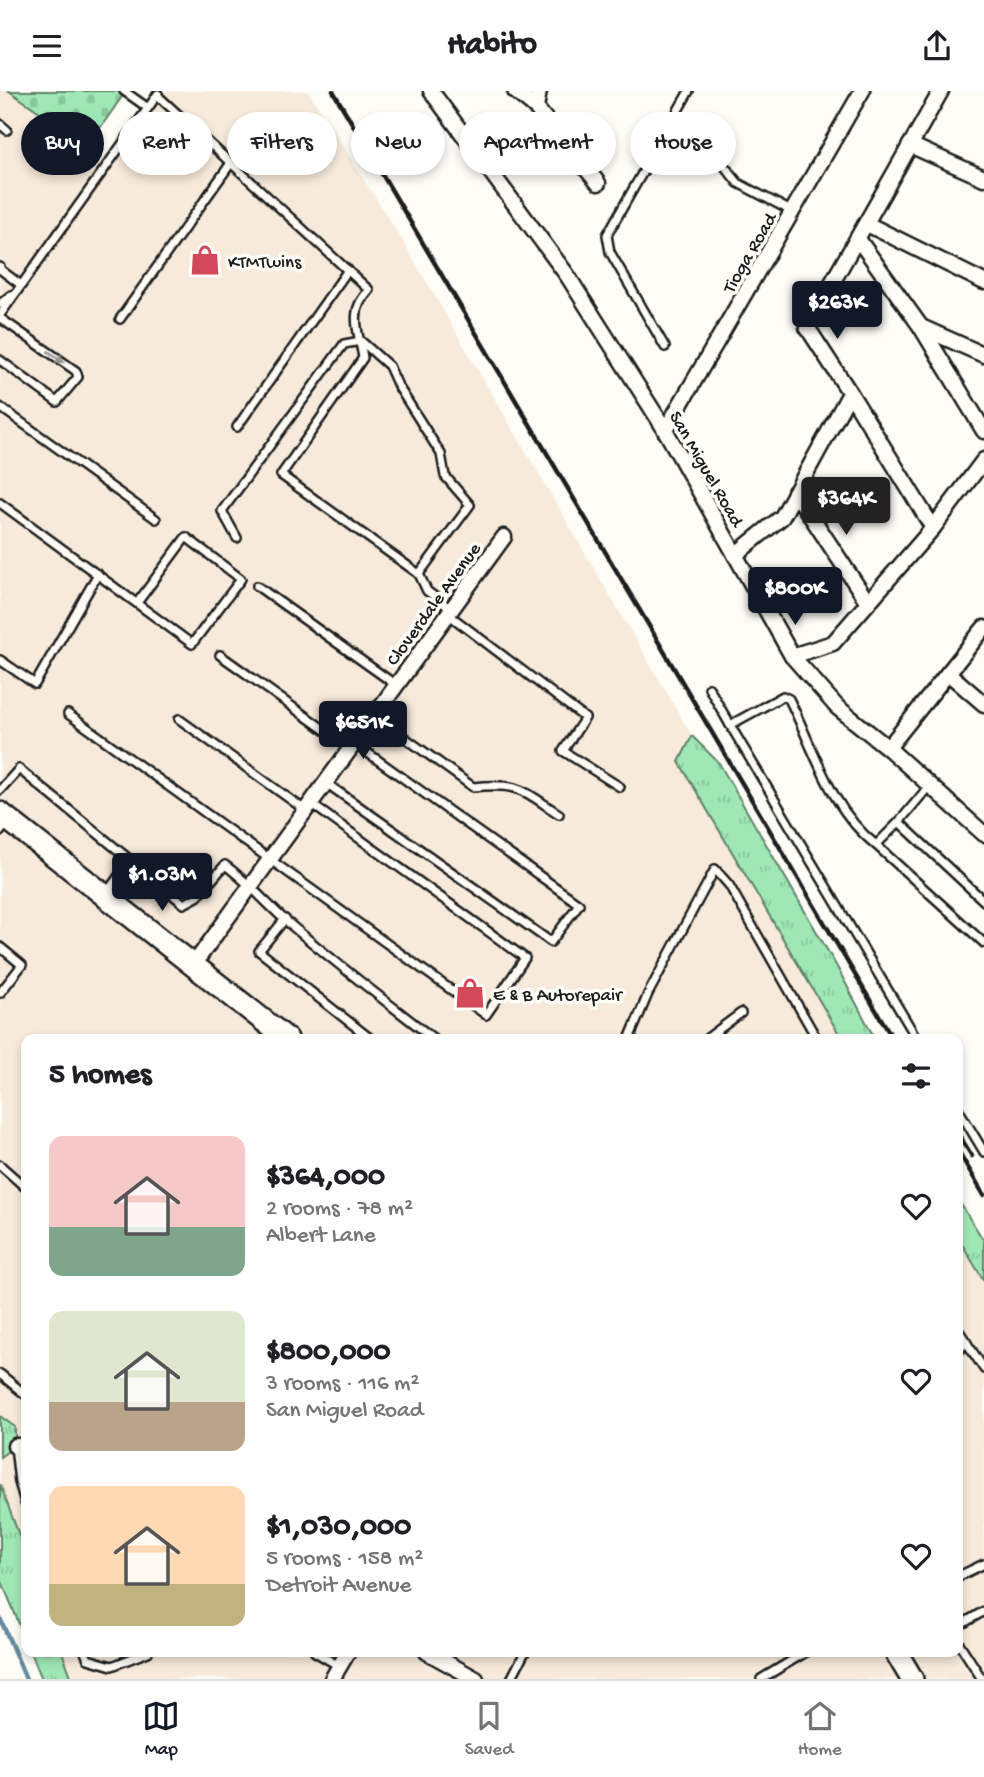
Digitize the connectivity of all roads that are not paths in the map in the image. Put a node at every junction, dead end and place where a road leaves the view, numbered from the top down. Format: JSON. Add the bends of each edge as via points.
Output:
{"nodes":[{"id":1,"x":124,"y":91,"type":"edge"},
{"id":2,"x":431,"y":91,"type":"edge"},
{"id":3,"x":515,"y":91,"type":"edge"},
{"id":4,"x":539,"y":91,"type":"edge"},
{"id":5,"x":689,"y":91,"type":"edge"},
{"id":6,"x":862,"y":91,"type":"edge"},
{"id":7,"x":941,"y":91,"type":"edge"},
{"id":8,"x":158,"y":93,"type":"edge"},
{"id":9,"x":148,"y":108,"type":"junction"},
{"id":10,"x":536,"y":108,"type":"junction"},
{"id":11,"x":677,"y":112,"type":"edge"},
{"id":12,"x":0,"y":124,"type":"edge"},
{"id":13,"x":7,"y":130,"type":"dead end"},
{"id":14,"x":911,"y":145,"type":"junction"},
{"id":15,"x":227,"y":159,"type":"edge"},
{"id":16,"x":227,"y":169,"type":"edge"},
{"id":17,"x":244,"y":175,"type":"edge"},
{"id":18,"x":641,"y":175,"type":"edge"},
{"id":19,"x":731,"y":175,"type":"edge"},
{"id":20,"x":984,"y":178,"type":"edge"},
{"id":21,"x":598,"y":183,"type":"dead end"},
{"id":22,"x":793,"y":212,"type":"junction"},
{"id":23,"x":867,"y":224,"type":"junction"},
{"id":24,"x":858,"y":239,"type":"junction"},
{"id":25,"x":0,"y":267,"type":"edge"},
{"id":26,"x":348,"y":270,"type":"junction"},
{"id":27,"x":984,"y":282,"type":"edge"},
{"id":28,"x":19,"y":288,"type":"junction"},
{"id":29,"x":0,"y":304,"type":"edge"},
{"id":30,"x":0,"y":317,"type":"edge"},
{"id":31,"x":120,"y":319,"type":"dead end"},
{"id":32,"x":921,"y":327,"type":"junction"},
{"id":33,"x":361,"y":341,"type":"junction"},
{"id":34,"x":666,"y":347,"type":"dead end"},
{"id":35,"x":984,"y":355,"type":"edge"},
{"id":36,"x":0,"y":360,"type":"edge"},
{"id":37,"x":850,"y":393,"type":"junction"},
{"id":38,"x":0,"y":407,"type":"edge"},
{"id":39,"x":237,"y":427,"type":"dead end"},
{"id":40,"x":665,"y":431,"type":"junction"},
{"id":41,"x":984,"y":431,"type":"edge"},
{"id":42,"x":984,"y":460,"type":"edge"},
{"id":43,"x":795,"y":492,"type":"junction"},
{"id":44,"x":0,"y":503,"type":"edge"},
{"id":45,"x":156,"y":519,"type":"dead end"},
{"id":46,"x":933,"y":528,"type":"junction"},
{"id":47,"x":504,"y":537,"type":"dead end"},
{"id":48,"x":237,"y":538,"type":"dead end"},
{"id":49,"x":736,"y":555,"type":"junction"},
{"id":50,"x":98,"y":574,"type":"junction"},
{"id":51,"x":419,"y":574,"type":"junction"},
{"id":52,"x":257,"y":586,"type":"dead end"},
{"id":53,"x":867,"y":601,"type":"junction"},
{"id":54,"x":137,"y":603,"type":"junction"},
{"id":55,"x":449,"y":611,"type":"junction"},
{"id":56,"x":984,"y":628,"type":"edge"},
{"id":57,"x":219,"y":655,"type":"dead end"},
{"id":58,"x":792,"y":656,"type":"junction"},
{"id":59,"x":0,"y":660,"type":"edge"},
{"id":60,"x":948,"y":673,"type":"junction"},
{"id":61,"x":396,"y":685,"type":"junction"},
{"id":62,"x":709,"y":688,"type":"dead end"},
{"id":63,"x":984,"y":704,"type":"edge"},
{"id":64,"x":68,"y":714,"type":"dead end"},
{"id":65,"x":374,"y":715,"type":"junction"},
{"id":66,"x":179,"y":719,"type":"dead end"},
{"id":67,"x":730,"y":725,"type":"junction"},
{"id":68,"x":352,"y":745,"type":"junction"},
{"id":69,"x":888,"y":748,"type":"junction"},
{"id":70,"x":326,"y":782,"type":"junction"},
{"id":71,"x":930,"y":785,"type":"junction"},
{"id":72,"x":620,"y":787,"type":"dead end"},
{"id":73,"x":0,"y":790,"type":"edge"},
{"id":74,"x":308,"y":807,"type":"junction"},
{"id":75,"x":559,"y":814,"type":"dead end"},
{"id":76,"x":3,"y":822,"type":"edge"},
{"id":77,"x":899,"y":822,"type":"junction"},
{"id":78,"x":984,"y":834,"type":"edge"},
{"id":79,"x":876,"y":845,"type":"junction"},
{"id":80,"x":270,"y":859,"type":"junction"},
{"id":81,"x":130,"y":860,"type":"junction"},
{"id":82,"x":249,"y":887,"type":"junction"},
{"id":83,"x":105,"y":895,"type":"junction"},
{"id":84,"x":984,"y":901,"type":"edge"},
{"id":85,"x":285,"y":919,"type":"junction"},
{"id":86,"x":984,"y":943,"type":"edge"},
{"id":87,"x":0,"y":947,"type":"edge"},
{"id":88,"x":194,"y":964,"type":"junction"},
{"id":89,"x":0,"y":993,"type":"edge"},
{"id":90,"x":741,"y":1013,"type":"dead end"},
{"id":91,"x":281,"y":1034,"type":"edge"},
{"id":92,"x":365,"y":1034,"type":"edge"},
{"id":93,"x":428,"y":1034,"type":"edge"},
{"id":94,"x":631,"y":1034,"type":"edge"},
{"id":95,"x":713,"y":1034,"type":"edge"},
{"id":96,"x":814,"y":1034,"type":"edge"},
{"id":97,"x":914,"y":1034,"type":"edge"},
{"id":98,"x":963,"y":1117,"type":"edge"},
{"id":99,"x":984,"y":1152,"type":"edge"},
{"id":100,"x":0,"y":1165,"type":"edge"},
{"id":101,"x":21,"y":1184,"type":"edge"},
{"id":102,"x":963,"y":1337,"type":"edge"},
{"id":103,"x":966,"y":1341,"type":"junction"},
{"id":104,"x":963,"y":1345,"type":"edge"},
{"id":105,"x":984,"y":1369,"type":"edge"},
{"id":106,"x":0,"y":1374,"type":"edge"},
{"id":107,"x":21,"y":1391,"type":"edge"},
{"id":108,"x":21,"y":1446,"type":"edge"},
{"id":109,"x":21,"y":1489,"type":"edge"},
{"id":110,"x":984,"y":1564,"type":"edge"},
{"id":111,"x":963,"y":1574,"type":"edge"},
{"id":112,"x":984,"y":1611,"type":"edge"},
{"id":113,"x":963,"y":1623,"type":"edge"},
{"id":114,"x":963,"y":1649,"type":"edge"},
{"id":115,"x":87,"y":1657,"type":"edge"},
{"id":116,"x":135,"y":1657,"type":"edge"},
{"id":117,"x":320,"y":1657,"type":"edge"},
{"id":118,"x":345,"y":1657,"type":"edge"},
{"id":119,"x":436,"y":1657,"type":"edge"},
{"id":120,"x":522,"y":1657,"type":"edge"},
{"id":121,"x":798,"y":1657,"type":"edge"},
{"id":122,"x":336,"y":1673,"type":"edge"},
{"id":123,"x":475,"y":1679,"type":"edge"},
{"id":124,"x":511,"y":1679,"type":"edge"},
{"id":125,"x":761,"y":1679,"type":"edge"},
{"id":126,"x":982,"y":1679,"type":"edge"}],
"edges":[{"from":1,"to":9,"type":"lane"},
{"from":2,"to":40,"type":"street","name":"San Miguel Road","via":[[567,275]]},
{"from":3,"to":10,"type":"street"},
{"from":4,"to":10,"type":"street"},
{"from":5,"to":11,"type":"lane"},
{"from":6,"to":22,"type":"street","name":"Tioga Road"},
{"from":7,"to":14,"type":"street"},
{"from":8,"to":9,"type":"lane"},
{"from":8,"to":15,"type":"lane"},
{"from":9,"to":28,"type":"lane"},
{"from":10,"to":21,"type":"street"},
{"from":12,"to":13,"type":"lane"},
{"from":14,"to":20,"type":"street"},
{"from":14,"to":23,"type":"street"},
{"from":16,"to":31,"type":"lane"},
{"from":17,"to":26,"type":"lane"},
{"from":18,"to":34,"type":"lane","via":[[607,235],[610,252]]},
{"from":19,"to":22,"type":"lane","via":[[737,183]]},
{"from":22,"to":40,"type":"street","name":"Tioga Road"},
{"from":23,"to":24,"type":"street"},
{"from":23,"to":27,"type":"street"},
{"from":24,"to":32,"type":"street"},
{"from":24,"to":37,"type":"street","via":[[807,327]]},
{"from":25,"to":28,"type":"lane"},
{"from":26,"to":33,"type":"lane","via":[[369,290],[358,306]]},
{"from":26,"to":39,"type":"lane"},
{"from":28,"to":29,"type":"lane"},
{"from":28,"to":30,"type":"lane"},
{"from":30,"to":36,"type":"lane","one_way":true,"via":[[76,371],[78,377],[57,402]]},
{"from":32,"to":35,"type":"street"},
{"from":32,"to":41,"type":"street"},
{"from":33,"to":48,"type":"lane","via":[[344,344],[222,511]]},
{"from":33,"to":51,"type":"lane","via":[[389,366],[441,454],[445,476],[470,505]]},
{"from":33,"to":51,"type":"lane","via":[[363,358],[281,475]]},
{"from":37,"to":43,"type":"street"},
{"from":37,"to":46,"type":"street"},
{"from":38,"to":45,"type":"lane"},
{"from":40,"to":49,"type":"street","name":"San Miguel Road"},
{"from":42,"to":46,"type":"street"},
{"from":43,"to":49,"type":"street","via":[[782,517]]},
{"from":43,"to":53,"type":"street"},
{"from":44,"to":50,"type":"lane"},
{"from":46,"to":53,"type":"street"},
{"from":47,"to":55,"type":"street","name":"Cloverdale Avenue"},
{"from":49,"to":58,"type":"street","name":"San Miguel Road"},
{"from":50,"to":54,"type":"lane"},
{"from":50,"to":59,"type":"lane","via":[[35,684]]},
{"from":51,"to":55,"type":"lane","via":[[427,591]]},
{"from":52,"to":61,"type":"lane"},
{"from":53,"to":58,"type":"street","via":[[833,643]]},
{"from":54,"to":54,"type":"lane","via":[[186,537],[241,579],[192,645]]},
{"from":55,"to":61,"type":"street","name":"Cloverdale Avenue"},
{"from":55,"to":72,"type":"lane","via":[[585,718],[562,751]]},
{"from":56,"to":60,"type":"street"},
{"from":57,"to":68,"type":"lane"},
{"from":58,"to":69,"type":"street","name":"San Miguel Road","via":[[837,707]]},
{"from":60,"to":63,"type":"street"},
{"from":60,"to":69,"type":"street"},
{"from":61,"to":65,"type":"street","name":"Cloverdale Avenue"},
{"from":62,"to":67,"type":"lane"},
{"from":64,"to":80,"type":"lane"},
{"from":65,"to":68,"type":"street","name":"Cloverdale Avenue"},
{"from":65,"to":75,"type":"lane","via":[[472,787],[519,788]]},
{"from":66,"to":74,"type":"lane"},
{"from":67,"to":79,"type":"lane","via":[[783,696],[789,699],[834,796]]},
{"from":67,"to":97,"type":"lane"},
{"from":68,"to":70,"type":"street","name":"Cloverdale Avenue"},
{"from":68,"to":70,"type":"lane","via":[[579,904],[551,942]]},
{"from":69,"to":71,"type":"street","name":"San Miguel Road"},
{"from":70,"to":74,"type":"street","name":"Cloverdale Avenue"},
{"from":71,"to":77,"type":"lane"},
{"from":71,"to":78,"type":"street","name":"San Miguel Road"},
{"from":73,"to":81,"type":"lane","via":[[19,769]]},
{"from":74,"to":80,"type":"street","name":"Cloverdale Avenue"},
{"from":74,"to":80,"type":"lane","via":[[525,958],[486,1015]]},
{"from":76,"to":83,"type":"street"},
{"from":77,"to":79,"type":"lane"},
{"from":77,"to":84,"type":"lane"},
{"from":79,"to":86,"type":"lane"},
{"from":80,"to":82,"type":"street","name":"Cloverdale Avenue"},
{"from":81,"to":82,"type":"lane","via":[[184,904],[197,897],[225,865]]},
{"from":81,"to":83,"type":"lane"},
{"from":82,"to":85,"type":"lane"},
{"from":82,"to":88,"type":"street","name":"Cloverdale Avenue"},
{"from":83,"to":88,"type":"street"},
{"from":85,"to":92,"type":"lane","via":[[259,951]]},
{"from":85,"to":93,"type":"lane"},
{"from":87,"to":89,"type":"lane","via":[[22,965]]},
{"from":88,"to":91,"type":"street"},
{"from":90,"to":95,"type":"lane"},
{"from":94,"to":96,"type":"lane","via":[[715,870],[729,885]]},
{"from":98,"to":99,"type":"lane"},
{"from":100,"to":101,"type":"lane"},
{"from":102,"to":103,"type":"lane"},
{"from":103,"to":104,"type":"lane"},
{"from":103,"to":105,"type":"lane"},
{"from":106,"to":107,"type":"lane"},
{"from":108,"to":109,"type":"lane"},
{"from":110,"to":111,"type":"lane"},
{"from":112,"to":113,"type":"lane"},
{"from":114,"to":126,"type":"lane"},
{"from":115,"to":116,"type":"lane","via":[[112,1666]]},
{"from":117,"to":122,"type":"lane"},
{"from":118,"to":122,"type":"street"},
{"from":119,"to":123,"type":"street"},
{"from":120,"to":124,"type":"lane"},
{"from":121,"to":125,"type":"lane"}]}
